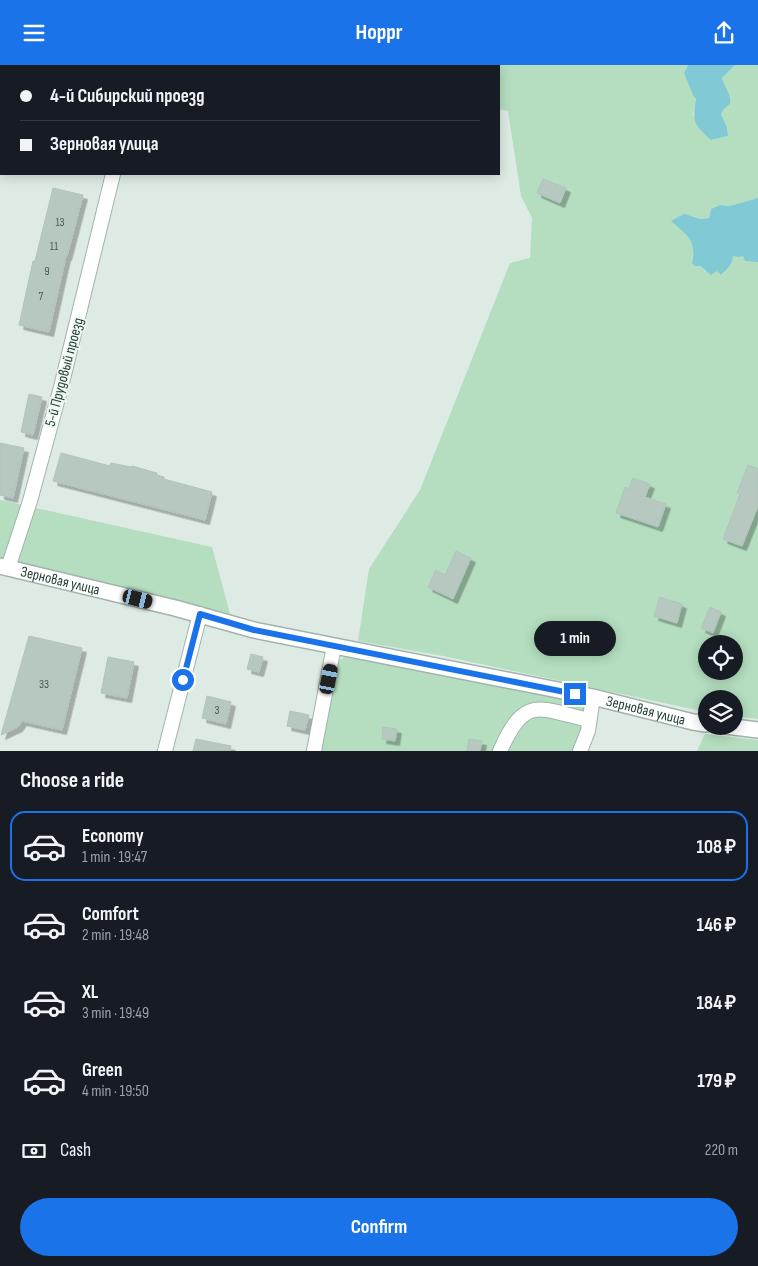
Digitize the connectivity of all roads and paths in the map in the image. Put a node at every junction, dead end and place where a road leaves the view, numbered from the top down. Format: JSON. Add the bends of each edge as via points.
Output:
{"nodes":[{"id":1,"x":113,"y":175,"type":"edge"},
{"id":2,"x":4,"y":567,"type":"edge"},
{"id":3,"x":200,"y":614,"type":"junction"},
{"id":4,"x":334,"y":646,"type":"junction"},
{"id":5,"x":593,"y":697,"type":"junction"},
{"id":6,"x":589,"y":720,"type":"junction"},
{"id":7,"x":698,"y":723,"type":"edge"},
{"id":8,"x":743,"y":728,"type":"edge"},
{"id":9,"x":758,"y":730,"type":"edge"},
{"id":10,"x":164,"y":751,"type":"edge"},
{"id":11,"x":314,"y":751,"type":"edge"},
{"id":12,"x":500,"y":751,"type":"edge"},
{"id":13,"x":580,"y":751,"type":"edge"}],
"edges":[{"from":1,"to":2,"type":"street","name":"5-й Прудовый проезд","via":[[30,501]]},
{"from":2,"to":3,"type":"street","name":"Зерновая улица"},
{"from":3,"to":4,"type":"street","name":"Зерновая улица","via":[[254,630]]},
{"from":3,"to":10,"type":"street"},
{"from":4,"to":5,"type":"street","name":"Зерновая улица"},
{"from":4,"to":11,"type":"street"},
{"from":5,"to":6,"type":"street"},
{"from":5,"to":7,"type":"street","name":"Зерновая улица"},
{"from":6,"to":12,"type":"street","via":[[541,709],[529,711],[520,717]]},
{"from":6,"to":13,"type":"street"},
{"from":8,"to":9,"type":"street"}]}
